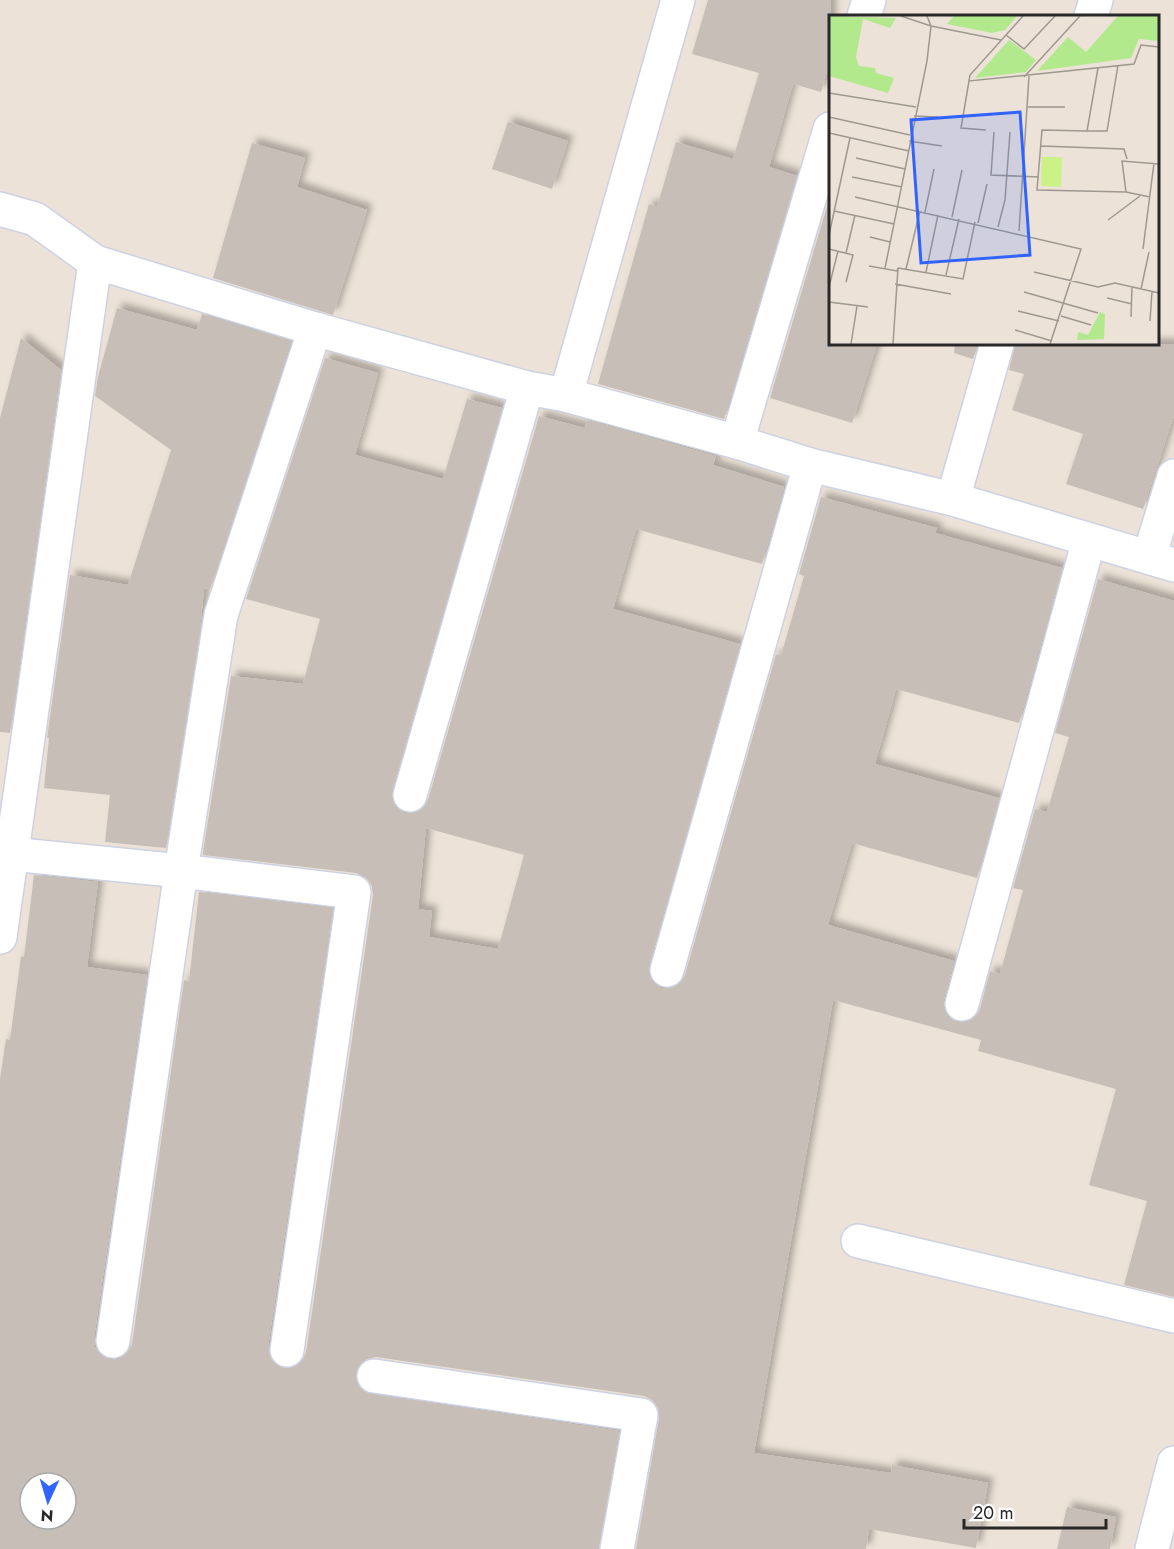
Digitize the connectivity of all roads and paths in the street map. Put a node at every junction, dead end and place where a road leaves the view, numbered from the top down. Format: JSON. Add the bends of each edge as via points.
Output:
{"nodes":[{"id":1,"x":678,"y":0,"type":"edge"},
{"id":2,"x":869,"y":0,"type":"edge"},
{"id":3,"x":1096,"y":0,"type":"edge"},
{"id":4,"x":864,"y":15,"type":"edge"},
{"id":5,"x":1091,"y":15,"type":"edge"},
{"id":6,"x":829,"y":136,"type":"edge"},
{"id":7,"x":0,"y":209,"type":"edge"},
{"id":8,"x":95,"y":262,"type":"junction"},
{"id":9,"x":315,"y":329,"type":"junction"},
{"id":10,"x":997,"y":345,"type":"edge"},
{"id":11,"x":527,"y":388,"type":"junction"},
{"id":12,"x":566,"y":395,"type":"junction"},
{"id":13,"x":737,"y":442,"type":"junction"},
{"id":14,"x":810,"y":465,"type":"junction"},
{"id":15,"x":1174,"y":476,"type":"edge"},
{"id":16,"x":953,"y":499,"type":"junction"},
{"id":17,"x":1089,"y":540,"type":"junction"},
{"id":18,"x":1161,"y":561,"type":"edge"},
{"id":19,"x":410,"y":795,"type":"dead end"},
{"id":20,"x":6,"y":853,"type":"edge"},
{"id":21,"x":181,"y":871,"type":"junction"},
{"id":22,"x":0,"y":937,"type":"edge"},
{"id":23,"x":667,"y":970,"type":"dead end"},
{"id":24,"x":962,"y":1004,"type":"dead end"},
{"id":25,"x":858,"y":1241,"type":"dead end"},
{"id":26,"x":1174,"y":1316,"type":"edge"},
{"id":27,"x":113,"y":1341,"type":"dead end"},
{"id":28,"x":287,"y":1350,"type":"dead end"},
{"id":29,"x":374,"y":1376,"type":"dead end"},
{"id":30,"x":1174,"y":1463,"type":"edge"},
{"id":31,"x":617,"y":1549,"type":"edge"},
{"id":32,"x":1152,"y":1549,"type":"edge"}],
"edges":[{"from":1,"to":12,"type":"street"},
{"from":2,"to":4,"type":"street"},
{"from":3,"to":5,"type":"street"},
{"from":6,"to":13,"type":"street"},
{"from":7,"to":8,"type":"street","via":[[35,219]]},
{"from":8,"to":9,"type":"street"},
{"from":8,"to":20,"type":"street"},
{"from":9,"to":11,"type":"street"},
{"from":9,"to":21,"type":"street","via":[[221,615]]},
{"from":10,"to":16,"type":"street"},
{"from":11,"to":12,"type":"street"},
{"from":11,"to":19,"type":"street"},
{"from":12,"to":13,"type":"street"},
{"from":13,"to":14,"type":"street"},
{"from":14,"to":16,"type":"street"},
{"from":14,"to":23,"type":"street"},
{"from":15,"to":18,"type":"street"},
{"from":16,"to":17,"type":"street"},
{"from":17,"to":18,"type":"street"},
{"from":17,"to":24,"type":"street"},
{"from":20,"to":21,"type":"street"},
{"from":20,"to":22,"type":"street"},
{"from":21,"to":27,"type":"street"},
{"from":21,"to":28,"type":"street","via":[[354,892]]},
{"from":25,"to":26,"type":"street"},
{"from":29,"to":31,"type":"street","via":[[641,1415]]},
{"from":30,"to":32,"type":"street"}]}
